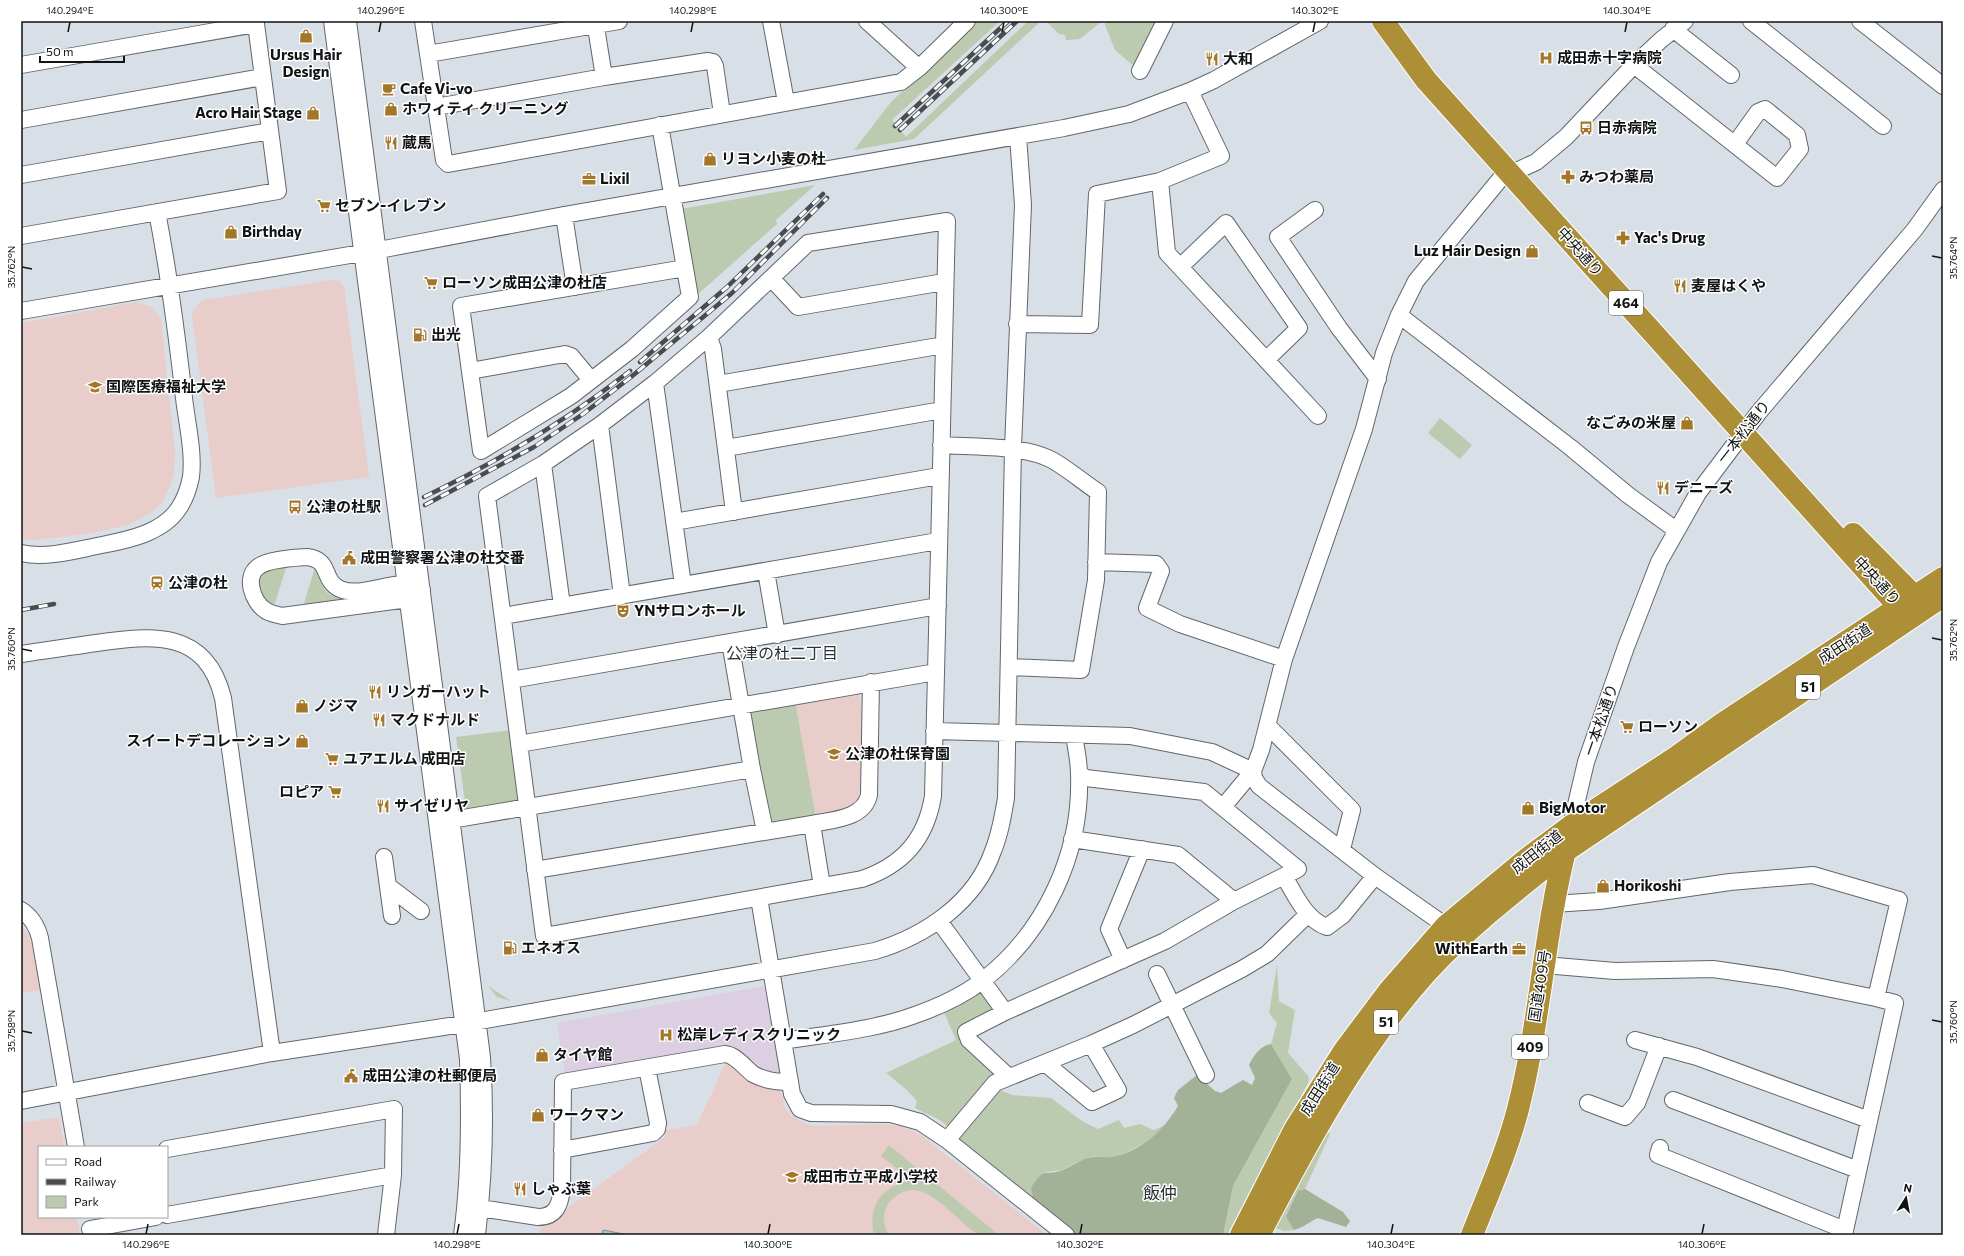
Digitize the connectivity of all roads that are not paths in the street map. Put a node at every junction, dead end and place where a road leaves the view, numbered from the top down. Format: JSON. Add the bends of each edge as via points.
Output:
{"nodes":[{"id":1,"x":332,"y":21,"type":"edge"},
{"id":2,"x":348,"y":21,"type":"edge"},
{"id":3,"x":423,"y":21,"type":"edge"},
{"id":4,"x":619,"y":21,"type":"edge"},
{"id":5,"x":771,"y":21,"type":"edge"},
{"id":6,"x":867,"y":21,"type":"edge"},
{"id":7,"x":966,"y":21,"type":"edge"},
{"id":8,"x":1165,"y":21,"type":"edge"},
{"id":9,"x":1320,"y":21,"type":"edge"},
{"id":10,"x":1383,"y":21,"type":"edge"},
{"id":11,"x":1399,"y":21,"type":"edge"},
{"id":12,"x":1751,"y":21,"type":"edge"},
{"id":13,"x":1860,"y":21,"type":"edge"},
{"id":14,"x":595,"y":23,"type":"edge"},
{"id":15,"x":1679,"y":25,"type":"edge"},
{"id":16,"x":428,"y":54,"type":"junction"},
{"id":17,"x":21,"y":65,"type":"edge"},
{"id":18,"x":1634,"y":65,"type":"junction"},
{"id":19,"x":919,"y":68,"type":"junction"},
{"id":20,"x":1140,"y":71,"type":"dead end"},
{"id":21,"x":1731,"y":75,"type":"dead end"},
{"id":22,"x":263,"y":77,"type":"junction"},
{"id":23,"x":604,"y":77,"type":"junction"},
{"id":24,"x":1943,"y":86,"type":"edge"},
{"id":25,"x":1190,"y":91,"type":"junction"},
{"id":26,"x":786,"y":102,"type":"junction"},
{"id":27,"x":436,"y":107,"type":"junction"},
{"id":28,"x":722,"y":114,"type":"junction"},
{"id":29,"x":21,"y":120,"type":"edge"},
{"id":30,"x":660,"y":125,"type":"junction"},
{"id":31,"x":1883,"y":126,"type":"dead end"},
{"id":32,"x":270,"y":131,"type":"junction"},
{"id":33,"x":1018,"y":136,"type":"junction"},
{"id":34,"x":1735,"y":144,"type":"dead end"},
{"id":35,"x":1517,"y":170,"type":"junction"},
{"id":36,"x":21,"y":175,"type":"edge"},
{"id":37,"x":1160,"y":181,"type":"junction"},
{"id":38,"x":1943,"y":190,"type":"edge"},
{"id":39,"x":672,"y":197,"type":"junction"},
{"id":40,"x":1315,"y":210,"type":"dead end"},
{"id":41,"x":157,"y":212,"type":"junction"},
{"id":42,"x":564,"y":215,"type":"junction"},
{"id":43,"x":21,"y":236,"type":"edge"},
{"id":44,"x":379,"y":250,"type":"junction"},
{"id":45,"x":362,"y":252,"type":"junction"},
{"id":46,"x":1180,"y":267,"type":"junction"},
{"id":47,"x":685,"y":268,"type":"junction"},
{"id":48,"x":771,"y":278,"type":"junction"},
{"id":49,"x":944,"y":282,"type":"junction"},
{"id":50,"x":170,"y":284,"type":"junction"},
{"id":51,"x":576,"y":287,"type":"junction"},
{"id":52,"x":21,"y":311,"type":"edge"},
{"id":53,"x":1399,"y":315,"type":"junction"},
{"id":54,"x":1017,"y":324,"type":"junction"},
{"id":55,"x":709,"y":337,"type":"junction"},
{"id":56,"x":944,"y":345,"type":"junction"},
{"id":57,"x":1266,"y":360,"type":"junction"},
{"id":58,"x":470,"y":371,"type":"junction"},
{"id":59,"x":1378,"y":379,"type":"junction"},
{"id":60,"x":591,"y":380,"type":"junction"},
{"id":61,"x":655,"y":383,"type":"junction"},
{"id":62,"x":718,"y":384,"type":"junction"},
{"id":63,"x":942,"y":410,"type":"junction"},
{"id":64,"x":1318,"y":416,"type":"dead end"},
{"id":65,"x":600,"y":425,"type":"junction"},
{"id":66,"x":1747,"y":427,"type":"junction"},
{"id":67,"x":941,"y":446,"type":"junction"},
{"id":68,"x":726,"y":448,"type":"junction"},
{"id":69,"x":1013,"y":448,"type":"junction"},
{"id":70,"x":543,"y":464,"type":"junction"},
{"id":71,"x":939,"y":476,"type":"junction"},
{"id":72,"x":734,"y":512,"type":"junction"},
{"id":73,"x":674,"y":522,"type":"junction"},
{"id":74,"x":1676,"y":530,"type":"junction"},
{"id":75,"x":938,"y":541,"type":"junction"},
{"id":76,"x":21,"y":553,"type":"edge"},
{"id":77,"x":1096,"y":562,"type":"junction"},
{"id":78,"x":766,"y":571,"type":"junction"},
{"id":79,"x":1943,"y":578,"type":"edge"},
{"id":80,"x":683,"y":585,"type":"junction"},
{"id":81,"x":422,"y":590,"type":"junction"},
{"id":82,"x":407,"y":592,"type":"junction"},
{"id":83,"x":622,"y":596,"type":"junction"},
{"id":84,"x":1943,"y":596,"type":"edge"},
{"id":85,"x":562,"y":606,"type":"junction"},
{"id":86,"x":938,"y":606,"type":"junction"},
{"id":87,"x":1910,"y":606,"type":"junction"},
{"id":88,"x":503,"y":616,"type":"junction"},
{"id":89,"x":777,"y":635,"type":"junction"},
{"id":90,"x":730,"y":642,"type":"junction"},
{"id":91,"x":21,"y":654,"type":"edge"},
{"id":92,"x":1284,"y":659,"type":"junction"},
{"id":93,"x":1009,"y":668,"type":"junction"},
{"id":94,"x":936,"y":672,"type":"junction"},
{"id":95,"x":511,"y":680,"type":"junction"},
{"id":96,"x":872,"y":682,"type":"junction"},
{"id":97,"x":741,"y":705,"type":"junction"},
{"id":98,"x":1268,"y":726,"type":"junction"},
{"id":99,"x":934,"y":731,"type":"junction"},
{"id":100,"x":1008,"y":733,"type":"junction"},
{"id":101,"x":1074,"y":735,"type":"junction"},
{"id":102,"x":519,"y":744,"type":"junction"},
{"id":103,"x":752,"y":769,"type":"junction"},
{"id":104,"x":1253,"y":771,"type":"junction"},
{"id":105,"x":1079,"y":774,"type":"junction"},
{"id":106,"x":528,"y":807,"type":"junction"},
{"id":107,"x":1223,"y":808,"type":"junction"},
{"id":108,"x":451,"y":820,"type":"junction"},
{"id":109,"x":812,"y":824,"type":"junction"},
{"id":110,"x":1571,"y":826,"type":"junction"},
{"id":111,"x":765,"y":831,"type":"junction"},
{"id":112,"x":1072,"y":839,"type":"junction"},
{"id":113,"x":1142,"y":849,"type":"junction"},
{"id":114,"x":1342,"y":849,"type":"junction"},
{"id":115,"x":1564,"y":852,"type":"junction"},
{"id":116,"x":384,"y":857,"type":"dead end"},
{"id":117,"x":535,"y":870,"type":"junction"},
{"id":118,"x":1284,"y":876,"type":"junction"},
{"id":119,"x":1376,"y":876,"type":"junction"},
{"id":120,"x":388,"y":886,"type":"junction"},
{"id":121,"x":822,"y":886,"type":"junction"},
{"id":122,"x":759,"y":898,"type":"junction"},
{"id":123,"x":1234,"y":901,"type":"junction"},
{"id":124,"x":1553,"y":904,"type":"junction"},
{"id":125,"x":21,"y":910,"type":"edge"},
{"id":126,"x":421,"y":911,"type":"dead end"},
{"id":127,"x":1308,"y":914,"type":"junction"},
{"id":128,"x":392,"y":916,"type":"dead end"},
{"id":129,"x":939,"y":921,"type":"junction"},
{"id":130,"x":1446,"y":926,"type":"junction"},
{"id":131,"x":1123,"y":960,"type":"junction"},
{"id":132,"x":1544,"y":965,"type":"junction"},
{"id":133,"x":771,"y":970,"type":"junction"},
{"id":134,"x":1157,"y":974,"type":"dead end"},
{"id":135,"x":982,"y":981,"type":"junction"},
{"id":136,"x":1876,"y":998,"type":"junction"},
{"id":137,"x":1171,"y":1005,"type":"junction"},
{"id":138,"x":1005,"y":1012,"type":"junction"},
{"id":139,"x":471,"y":1023,"type":"junction"},
{"id":140,"x":1635,"y":1040,"type":"dead end"},
{"id":141,"x":784,"y":1041,"type":"junction"},
{"id":142,"x":1091,"y":1044,"type":"junction"},
{"id":143,"x":1659,"y":1046,"type":"junction"},
{"id":144,"x":272,"y":1053,"type":"junction"},
{"id":145,"x":1045,"y":1063,"type":"junction"},
{"id":146,"x":647,"y":1068,"type":"junction"},
{"id":147,"x":1206,"y":1075,"type":"dead end"},
{"id":148,"x":1009,"y":1077,"type":"junction"},
{"id":149,"x":790,"y":1081,"type":"junction"},
{"id":150,"x":66,"y":1092,"type":"junction"},
{"id":151,"x":1673,"y":1100,"type":"dead end"},
{"id":152,"x":21,"y":1101,"type":"edge"},
{"id":153,"x":1588,"y":1103,"type":"dead end"},
{"id":154,"x":1869,"y":1120,"type":"junction"},
{"id":155,"x":947,"y":1140,"type":"junction"},
{"id":156,"x":76,"y":1146,"type":"edge"},
{"id":157,"x":1660,"y":1148,"type":"dead end"},
{"id":158,"x":168,"y":1149,"type":"edge"},
{"id":159,"x":562,"y":1150,"type":"junction"},
{"id":160,"x":1858,"y":1170,"type":"junction"},
{"id":161,"x":393,"y":1175,"type":"junction"},
{"id":162,"x":480,"y":1208,"type":"junction"},
{"id":163,"x":168,"y":1215,"type":"edge"},
{"id":164,"x":149,"y":1218,"type":"edge"},
{"id":165,"x":90,"y":1227,"type":"edge"},
{"id":166,"x":1845,"y":1233,"type":"edge"},
{"id":167,"x":386,"y":1235,"type":"edge"},
{"id":168,"x":462,"y":1235,"type":"edge"},
{"id":169,"x":477,"y":1235,"type":"edge"},
{"id":170,"x":1066,"y":1235,"type":"edge"},
{"id":171,"x":1241,"y":1235,"type":"edge"},
{"id":172,"x":1259,"y":1235,"type":"edge"},
{"id":173,"x":1472,"y":1235,"type":"edge"}],
"edges":[{"from":1,"to":45,"type":"street"},
{"from":2,"to":44,"type":"street"},
{"from":3,"to":16,"type":"street"},
{"from":4,"to":14,"type":"street"},
{"from":5,"to":26,"type":"street"},
{"from":6,"to":19,"type":"street"},
{"from":7,"to":19,"type":"street"},
{"from":8,"to":20,"type":"street"},
{"from":9,"to":25,"type":"street"},
{"from":10,"to":35,"type":"highway","name":"中央通り","number":"464","via":[[1426,80]]},
{"from":11,"to":35,"type":"highway","name":"中央通り","number":"464"},
{"from":12,"to":31,"type":"street"},
{"from":13,"to":24,"type":"street"},
{"from":14,"to":16,"type":"street"},
{"from":14,"to":23,"type":"street"},
{"from":15,"to":18,"type":"street"},
{"from":15,"to":21,"type":"street"},
{"from":16,"to":27,"type":"street"},
{"from":17,"to":22,"type":"street","via":[[256,24]]},
{"from":18,"to":34,"type":"street"},
{"from":18,"to":35,"type":"street","via":[[1566,137],[1536,162]]},
{"from":19,"to":26,"type":"street","via":[[901,82]]},
{"from":22,"to":29,"type":"street"},
{"from":22,"to":32,"type":"street"},
{"from":23,"to":27,"type":"street"},
{"from":23,"to":28,"type":"street","via":[[713,62]]},
{"from":25,"to":33,"type":"street","via":[[1129,114]]},
{"from":25,"to":37,"type":"street","via":[[1220,156]]},
{"from":26,"to":28,"type":"street"},
{"from":27,"to":30,"type":"street","via":[[444,160],[448,164]]},
{"from":28,"to":30,"type":"street"},
{"from":30,"to":39,"type":"street"},
{"from":32,"to":36,"type":"street"},
{"from":32,"to":41,"type":"street","via":[[278,191]]},
{"from":33,"to":39,"type":"street"},
{"from":33,"to":54,"type":"street","via":[[1023,206]]},
{"from":35,"to":53,"type":"street","via":[[1501,178],[1416,281]]},
{"from":35,"to":66,"type":"highway","name":"中央通り","number":"464"},
{"from":37,"to":46,"type":"street","via":[[1167,253]]},
{"from":37,"to":54,"type":"street","via":[[1097,194],[1090,325]]},
{"from":38,"to":66,"type":"street","name":"一本松通り","via":[[1915,229]]},
{"from":39,"to":42,"type":"street"},
{"from":39,"to":47,"type":"street"},
{"from":40,"to":59,"type":"street","via":[[1278,237],[1339,328]]},
{"from":41,"to":43,"type":"street"},
{"from":41,"to":50,"type":"street"},
{"from":42,"to":44,"type":"street"},
{"from":42,"to":51,"type":"street"},
{"from":44,"to":45,"type":"street"},
{"from":44,"to":81,"type":"street"},
{"from":45,"to":50,"type":"street"},
{"from":45,"to":82,"type":"street"},
{"from":46,"to":57,"type":"street"},
{"from":46,"to":57,"type":"street","via":[[1226,223],[1299,328]]},
{"from":47,"to":51,"type":"street"},
{"from":47,"to":60,"type":"street","via":[[690,297],[632,349]]},
{"from":48,"to":49,"type":"street","via":[[798,307]]},
{"from":48,"to":49,"type":"street","via":[[808,244],[947,220]]},
{"from":48,"to":55,"type":"street"},
{"from":49,"to":56,"type":"street"},
{"from":50,"to":52,"type":"street"},
{"from":50,"to":76,"type":"street","via":[[192,463],[188,489],[178,509],[157,528],[132,539],[54,554]]},
{"from":51,"to":58,"type":"street","via":[[461,306]]},
{"from":53,"to":59,"type":"street","via":[[1384,353]]},
{"from":53,"to":74,"type":"street"},
{"from":54,"to":69,"type":"street"},
{"from":55,"to":61,"type":"street"},
{"from":55,"to":62,"type":"street"},
{"from":56,"to":62,"type":"street"},
{"from":56,"to":63,"type":"street"},
{"from":57,"to":64,"type":"street"},
{"from":58,"to":60,"type":"street","via":[[565,354],[571,356]]},
{"from":58,"to":60,"type":"street","via":[[481,450],[571,396]]},
{"from":59,"to":92,"type":"street","via":[[1364,429]]},
{"from":61,"to":65,"type":"street"},
{"from":61,"to":73,"type":"street"},
{"from":62,"to":68,"type":"street"},
{"from":63,"to":67,"type":"street"},
{"from":63,"to":68,"type":"street"},
{"from":65,"to":70,"type":"street"},
{"from":65,"to":83,"type":"street"},
{"from":66,"to":74,"type":"street","name":"一本松通り","via":[[1698,493]]},
{"from":66,"to":87,"type":"highway","name":"中央通り","number":"464"},
{"from":67,"to":69,"type":"street"},
{"from":67,"to":71,"type":"street"},
{"from":68,"to":72,"type":"street"},
{"from":69,"to":77,"type":"street","via":[[1052,460],[1098,492]]},
{"from":69,"to":93,"type":"street"},
{"from":70,"to":85,"type":"street"},
{"from":70,"to":88,"type":"street","via":[[487,496]]},
{"from":71,"to":72,"type":"street"},
{"from":71,"to":75,"type":"street"},
{"from":72,"to":73,"type":"street"},
{"from":73,"to":80,"type":"street"},
{"from":74,"to":110,"type":"street","name":"一本松通り","via":[[1652,577],[1618,668],[1586,762]]},
{"from":75,"to":78,"type":"street"},
{"from":75,"to":86,"type":"street"},
{"from":77,"to":92,"type":"street","via":[[1156,564],[1161,570],[1148,608],[1180,624]]},
{"from":77,"to":93,"type":"street","via":[[1096,580],[1081,670]]},
{"from":78,"to":80,"type":"street"},
{"from":78,"to":89,"type":"street"},
{"from":79,"to":87,"type":"highway","name":"成田街道","number":"51"},
{"from":80,"to":83,"type":"street"},
{"from":81,"to":82,"type":"street"},
{"from":81,"to":108,"type":"street"},
{"from":82,"to":82,"type":"street","via":[[282,616],[272,614],[257,602],[251,581],[253,572],[264,563],[307,556],[320,560],[328,577],[340,589]]},
{"from":82,"to":139,"type":"street","via":[[438,821]]},
{"from":83,"to":85,"type":"street"},
{"from":84,"to":87,"type":"highway","name":"成田街道","number":"51"},
{"from":85,"to":88,"type":"street"},
{"from":86,"to":89,"type":"street"},
{"from":86,"to":94,"type":"street"},
{"from":87,"to":110,"type":"highway","name":"成田街道","number":"51"},
{"from":87,"to":115,"type":"highway","name":"成田街道","number":"51"},
{"from":88,"to":95,"type":"street"},
{"from":89,"to":90,"type":"street"},
{"from":90,"to":95,"type":"street"},
{"from":90,"to":97,"type":"street"},
{"from":91,"to":144,"type":"street","via":[[135,637],[161,638],[185,645],[196,652],[210,667],[223,698]]},
{"from":92,"to":98,"type":"street"},
{"from":93,"to":100,"type":"street"},
{"from":94,"to":96,"type":"street"},
{"from":94,"to":99,"type":"street"},
{"from":95,"to":102,"type":"street"},
{"from":96,"to":97,"type":"street"},
{"from":96,"to":109,"type":"street","via":[[868,800],[849,817]]},
{"from":97,"to":102,"type":"street"},
{"from":97,"to":103,"type":"street"},
{"from":98,"to":104,"type":"street"},
{"from":98,"to":114,"type":"street","via":[[1352,810]]},
{"from":99,"to":100,"type":"street"},
{"from":99,"to":121,"type":"street","via":[[931,810],[911,849],[877,874]]},
{"from":100,"to":101,"type":"street"},
{"from":100,"to":129,"type":"street","via":[[1006,798],[1002,826],[993,853],[979,879],[961,901]]},
{"from":101,"to":104,"type":"street","via":[[1130,736],[1184,745],[1212,752]]},
{"from":101,"to":105,"type":"street"},
{"from":102,"to":106,"type":"street"},
{"from":103,"to":106,"type":"street"},
{"from":103,"to":111,"type":"street"},
{"from":104,"to":107,"type":"street"},
{"from":104,"to":114,"type":"street","via":[[1259,786]]},
{"from":105,"to":107,"type":"street","via":[[1086,778],[1204,792]]},
{"from":105,"to":112,"type":"street","via":[[1078,808]]},
{"from":106,"to":108,"type":"street"},
{"from":106,"to":117,"type":"street"},
{"from":107,"to":118,"type":"street","via":[[1298,870]]},
{"from":108,"to":139,"type":"street","via":[[465,921]]},
{"from":109,"to":111,"type":"street"},
{"from":109,"to":121,"type":"street"},
{"from":110,"to":115,"type":"highway","name":"国道409号","number":"409"},
{"from":110,"to":130,"type":"highway","name":"成田街道","number":"51"},
{"from":111,"to":117,"type":"street"},
{"from":112,"to":113,"type":"street"},
{"from":112,"to":135,"type":"street","via":[[1060,879],[1042,913],[1023,940]]},
{"from":113,"to":123,"type":"street","via":[[1178,854]]},
{"from":113,"to":131,"type":"street","via":[[1109,929]]},
{"from":114,"to":119,"type":"street"},
{"from":115,"to":124,"type":"highway","name":"国道409号","number":"409"},
{"from":115,"to":172,"type":"highway","name":"成田街道","number":"51","via":[[1512,893],[1460,940],[1426,973],[1393,1012],[1357,1062],[1304,1148]]},
{"from":116,"to":120,"type":"street"},
{"from":117,"to":122,"type":"street","via":[[544,936]]},
{"from":118,"to":123,"type":"street"},
{"from":118,"to":127,"type":"street"},
{"from":119,"to":127,"type":"street","via":[[1343,915],[1327,927],[1319,924]]},
{"from":119,"to":130,"type":"street"},
{"from":120,"to":126,"type":"street"},
{"from":120,"to":128,"type":"street"},
{"from":121,"to":122,"type":"street"},
{"from":122,"to":133,"type":"street"},
{"from":123,"to":131,"type":"street","via":[[1165,941]]},
{"from":124,"to":132,"type":"highway","name":"国道409号","number":"409"},
{"from":124,"to":136,"type":"street","via":[[1599,901],[1730,882],[1813,875],[1899,900]]},
{"from":125,"to":150,"type":"street","via":[[31,918],[40,938]]},
{"from":127,"to":137,"type":"street","via":[[1267,954]]},
{"from":129,"to":133,"type":"street","via":[[899,944],[875,951]]},
{"from":129,"to":135,"type":"street"},
{"from":130,"to":171,"type":"highway","name":"成田街道","number":"51","via":[[1389,991],[1344,1051],[1295,1130]]},
{"from":131,"to":138,"type":"street"},
{"from":132,"to":136,"type":"street","via":[[1615,971],[1713,969],[1782,979]]},
{"from":132,"to":173,"type":"highway","name":"国道409号","number":"409","via":[[1518,1110]]},
{"from":133,"to":139,"type":"street"},
{"from":133,"to":141,"type":"street"},
{"from":134,"to":137,"type":"street"},
{"from":135,"to":138,"type":"street"},
{"from":135,"to":141,"type":"street","via":[[946,1002],[913,1016]]},
{"from":136,"to":154,"type":"street","via":[[1895,1003]]},
{"from":137,"to":142,"type":"street"},
{"from":137,"to":147,"type":"street"},
{"from":138,"to":148,"type":"street","via":[[966,1032],[969,1040]]},
{"from":139,"to":144,"type":"street"},
{"from":139,"to":162,"type":"street","via":[[482,1057],[485,1118]]},
{"from":139,"to":168,"type":"street","via":[[468,1059],[470,1121],[466,1207]]},
{"from":140,"to":143,"type":"street"},
{"from":141,"to":149,"type":"street"},
{"from":142,"to":145,"type":"street"},
{"from":142,"to":145,"type":"street","via":[[1118,1090],[1092,1102]]},
{"from":143,"to":153,"type":"street","via":[[1637,1103],[1625,1117]]},
{"from":143,"to":154,"type":"street","via":[[1697,1057]]},
{"from":144,"to":150,"type":"street"},
{"from":145,"to":148,"type":"street"},
{"from":146,"to":149,"type":"street","via":[[725,1054],[732,1056],[755,1075],[780,1083]]},
{"from":146,"to":159,"type":"street","via":[[563,1082]]},
{"from":146,"to":159,"type":"street","via":[[658,1123],[653,1134]]},
{"from":148,"to":155,"type":"street","via":[[995,1083]]},
{"from":149,"to":155,"type":"street","via":[[794,1100],[805,1112],[905,1116],[920,1122]]},
{"from":150,"to":152,"type":"street"},
{"from":150,"to":156,"type":"street"},
{"from":151,"to":160,"type":"street"},
{"from":154,"to":160,"type":"street"},
{"from":155,"to":170,"type":"street"},
{"from":157,"to":166,"type":"street","via":[[1658,1155]]},
{"from":158,"to":161,"type":"street","via":[[394,1109]]},
{"from":159,"to":162,"type":"street","via":[[560,1203],[552,1214],[538,1217]]},
{"from":160,"to":166,"type":"street"},
{"from":161,"to":163,"type":"street"},
{"from":161,"to":167,"type":"street"},
{"from":162,"to":169,"type":"street"},
{"from":164,"to":165,"type":"street"}]}
